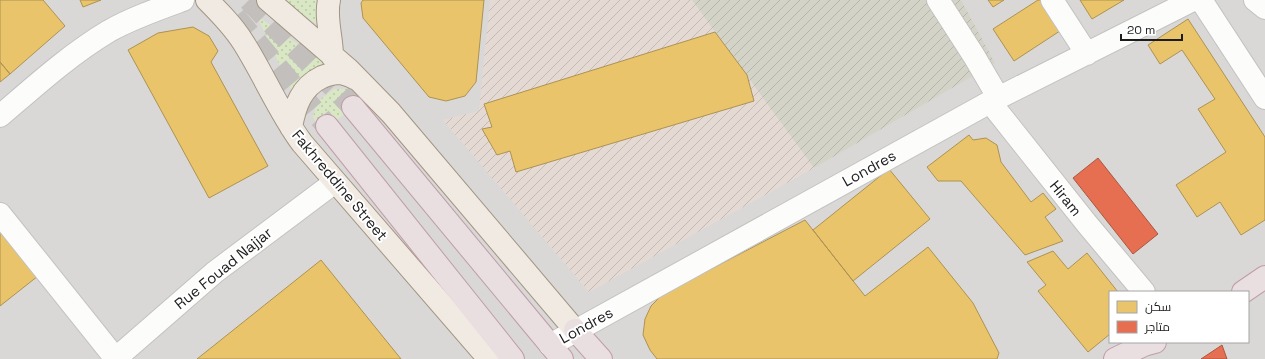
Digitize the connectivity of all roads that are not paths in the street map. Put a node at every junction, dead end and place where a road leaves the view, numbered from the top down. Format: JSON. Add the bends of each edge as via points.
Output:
{"nodes":[{"id":1,"x":182,"y":0,"type":"edge"},
{"id":2,"x":207,"y":0,"type":"edge"},
{"id":3,"x":268,"y":0,"type":"edge"},
{"id":4,"x":329,"y":0,"type":"edge"},
{"id":5,"x":938,"y":0,"type":"edge"},
{"id":6,"x":1052,"y":0,"type":"edge"},
{"id":7,"x":1193,"y":0,"type":"edge"},
{"id":8,"x":1201,"y":0,"type":"edge"},
{"id":9,"x":1255,"y":0,"type":"edge"},
{"id":10,"x":1265,"y":8,"type":"edge"},
{"id":11,"x":1087,"y":54,"type":"junction"},
{"id":12,"x":332,"y":56,"type":"junction"},
{"id":13,"x":358,"y":79,"type":"junction"},
{"id":14,"x":1262,"y":87,"type":"edge"},
{"id":15,"x":994,"y":99,"type":"junction"},
{"id":16,"x":353,"y":107,"type":"tunnel mouth"},
{"id":17,"x":0,"y":116,"type":"edge"},
{"id":18,"x":327,"y":126,"type":"tunnel mouth"},
{"id":19,"x":291,"y":127,"type":"junction"},
{"id":20,"x":335,"y":182,"type":"junction"},
{"id":21,"x":0,"y":214,"type":"edge"},
{"id":22,"x":1265,"y":277,"type":"edge"},
{"id":23,"x":1143,"y":291,"type":"edge"},
{"id":24,"x":1244,"y":291,"type":"edge"},
{"id":25,"x":575,"y":330,"type":"junction"},
{"id":26,"x":467,"y":335,"type":"junction"},
{"id":27,"x":1151,"y":343,"type":"edge"},
{"id":28,"x":1167,"y":343,"type":"edge"},
{"id":29,"x":556,"y":352,"type":"edge"},
{"id":30,"x":115,"y":359,"type":"edge"},
{"id":31,"x":475,"y":359,"type":"edge"},
{"id":32,"x":489,"y":359,"type":"edge"},
{"id":33,"x":513,"y":359,"type":"edge"},
{"id":34,"x":601,"y":359,"type":"edge"},
{"id":35,"x":1115,"y":359,"type":"edge"},
{"id":36,"x":1145,"y":359,"type":"edge"}],
"edges":[{"from":1,"to":17,"type":"street","via":[[149,12],[110,31],[69,58]]},
{"from":2,"to":19,"type":"main road","name":"Fakhreddine Street","via":[[243,41]]},
{"from":3,"to":12,"type":"main road"},
{"from":4,"to":12,"type":"main road"},
{"from":5,"to":15,"type":"street","name":"Hiram","via":[[974,56]]},
{"from":6,"to":11,"type":"street"},
{"from":7,"to":11,"type":"street","name":"Londres"},
{"from":8,"to":14,"type":"street"},
{"from":9,"to":10,"type":"street"},
{"from":11,"to":15,"type":"street","name":"Londres"},
{"from":12,"to":13,"type":"main road"},
{"from":13,"to":19,"type":"main road","via":[[340,73],[315,81],[300,96]]},
{"from":13,"to":25,"type":"main road","via":[[408,131]]},
{"from":15,"to":23,"type":"street","name":"Hiram","via":[[1087,224]]},
{"from":15,"to":25,"type":"street","name":"Londres"},
{"from":16,"to":29,"type":"highway"},
{"from":18,"to":33,"type":"highway"},
{"from":19,"to":20,"type":"main road","name":"Fakhreddine Street"},
{"from":20,"to":26,"type":"main road","name":"Fakhreddine Street"},
{"from":20,"to":30,"type":"street","name":"Rue Fouad Najjar","via":[[215,272]]},
{"from":21,"to":30,"type":"street"},
{"from":22,"to":24,"type":"highway"},
{"from":25,"to":29,"type":"street","name":"Londres"},
{"from":25,"to":34,"type":"highway"},
{"from":26,"to":31,"type":"street"},
{"from":26,"to":32,"type":"main road","name":"Fakhreddine Street"},
{"from":27,"to":35,"type":"highway"},
{"from":28,"to":36,"type":"highway"}]}
